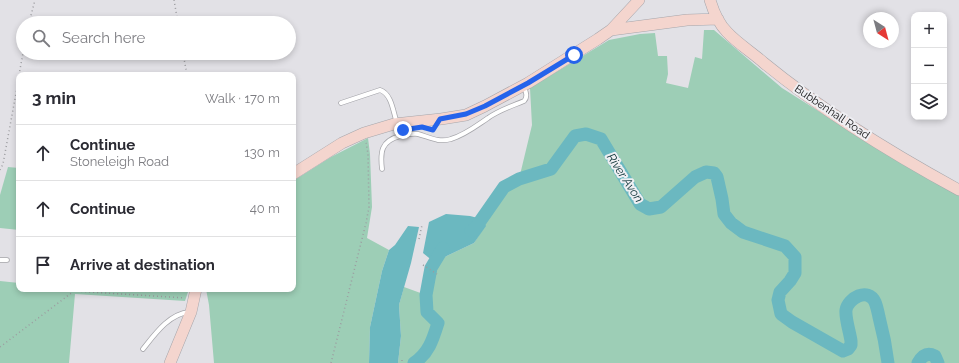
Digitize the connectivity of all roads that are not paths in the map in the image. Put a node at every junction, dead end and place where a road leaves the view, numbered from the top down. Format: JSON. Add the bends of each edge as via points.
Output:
{"nodes":[{"id":1,"x":639,"y":0,"type":"edge"},
{"id":2,"x":710,"y":0,"type":"edge"},
{"id":3,"x":718,"y":18,"type":"junction"},
{"id":4,"x":611,"y":30,"type":"junction"},
{"id":5,"x":523,"y":86,"type":"junction"},
{"id":6,"x":341,"y":103,"type":"dead end"},
{"id":7,"x":397,"y":123,"type":"junction"},
{"id":8,"x":382,"y":169,"type":"dead end"},
{"id":9,"x":296,"y":172,"type":"edge"},
{"id":10,"x":959,"y":190,"type":"edge"},
{"id":11,"x":0,"y":260,"type":"edge"},
{"id":12,"x":6,"y":260,"type":"dead end"},
{"id":13,"x":196,"y":294,"type":"edge"},
{"id":14,"x":191,"y":312,"type":"junction"},
{"id":15,"x":143,"y":349,"type":"dead end"},
{"id":16,"x":170,"y":363,"type":"edge"}],
"edges":[{"from":1,"to":4,"type":"street"},
{"from":2,"to":3,"type":"street","name":"Bubbenhall Road"},
{"from":3,"to":4,"type":"street"},
{"from":3,"to":10,"type":"street","name":"Bubbenhall Road","via":[[726,32],[822,107]]},
{"from":4,"to":5,"type":"street"},
{"from":5,"to":7,"type":"street","via":[[466,114]]},
{"from":5,"to":8,"type":"lane","via":[[526,94],[524,101],[489,117],[452,139],[436,140],[416,134],[392,138],[383,147]]},
{"from":6,"to":7,"type":"lane","via":[[380,90],[389,96]]},
{"from":7,"to":9,"type":"street","via":[[342,143]]},
{"from":11,"to":12,"type":"lane"},
{"from":13,"to":14,"type":"street"},
{"from":14,"to":15,"type":"lane","via":[[181,313],[170,319]]},
{"from":14,"to":16,"type":"street"}]}
